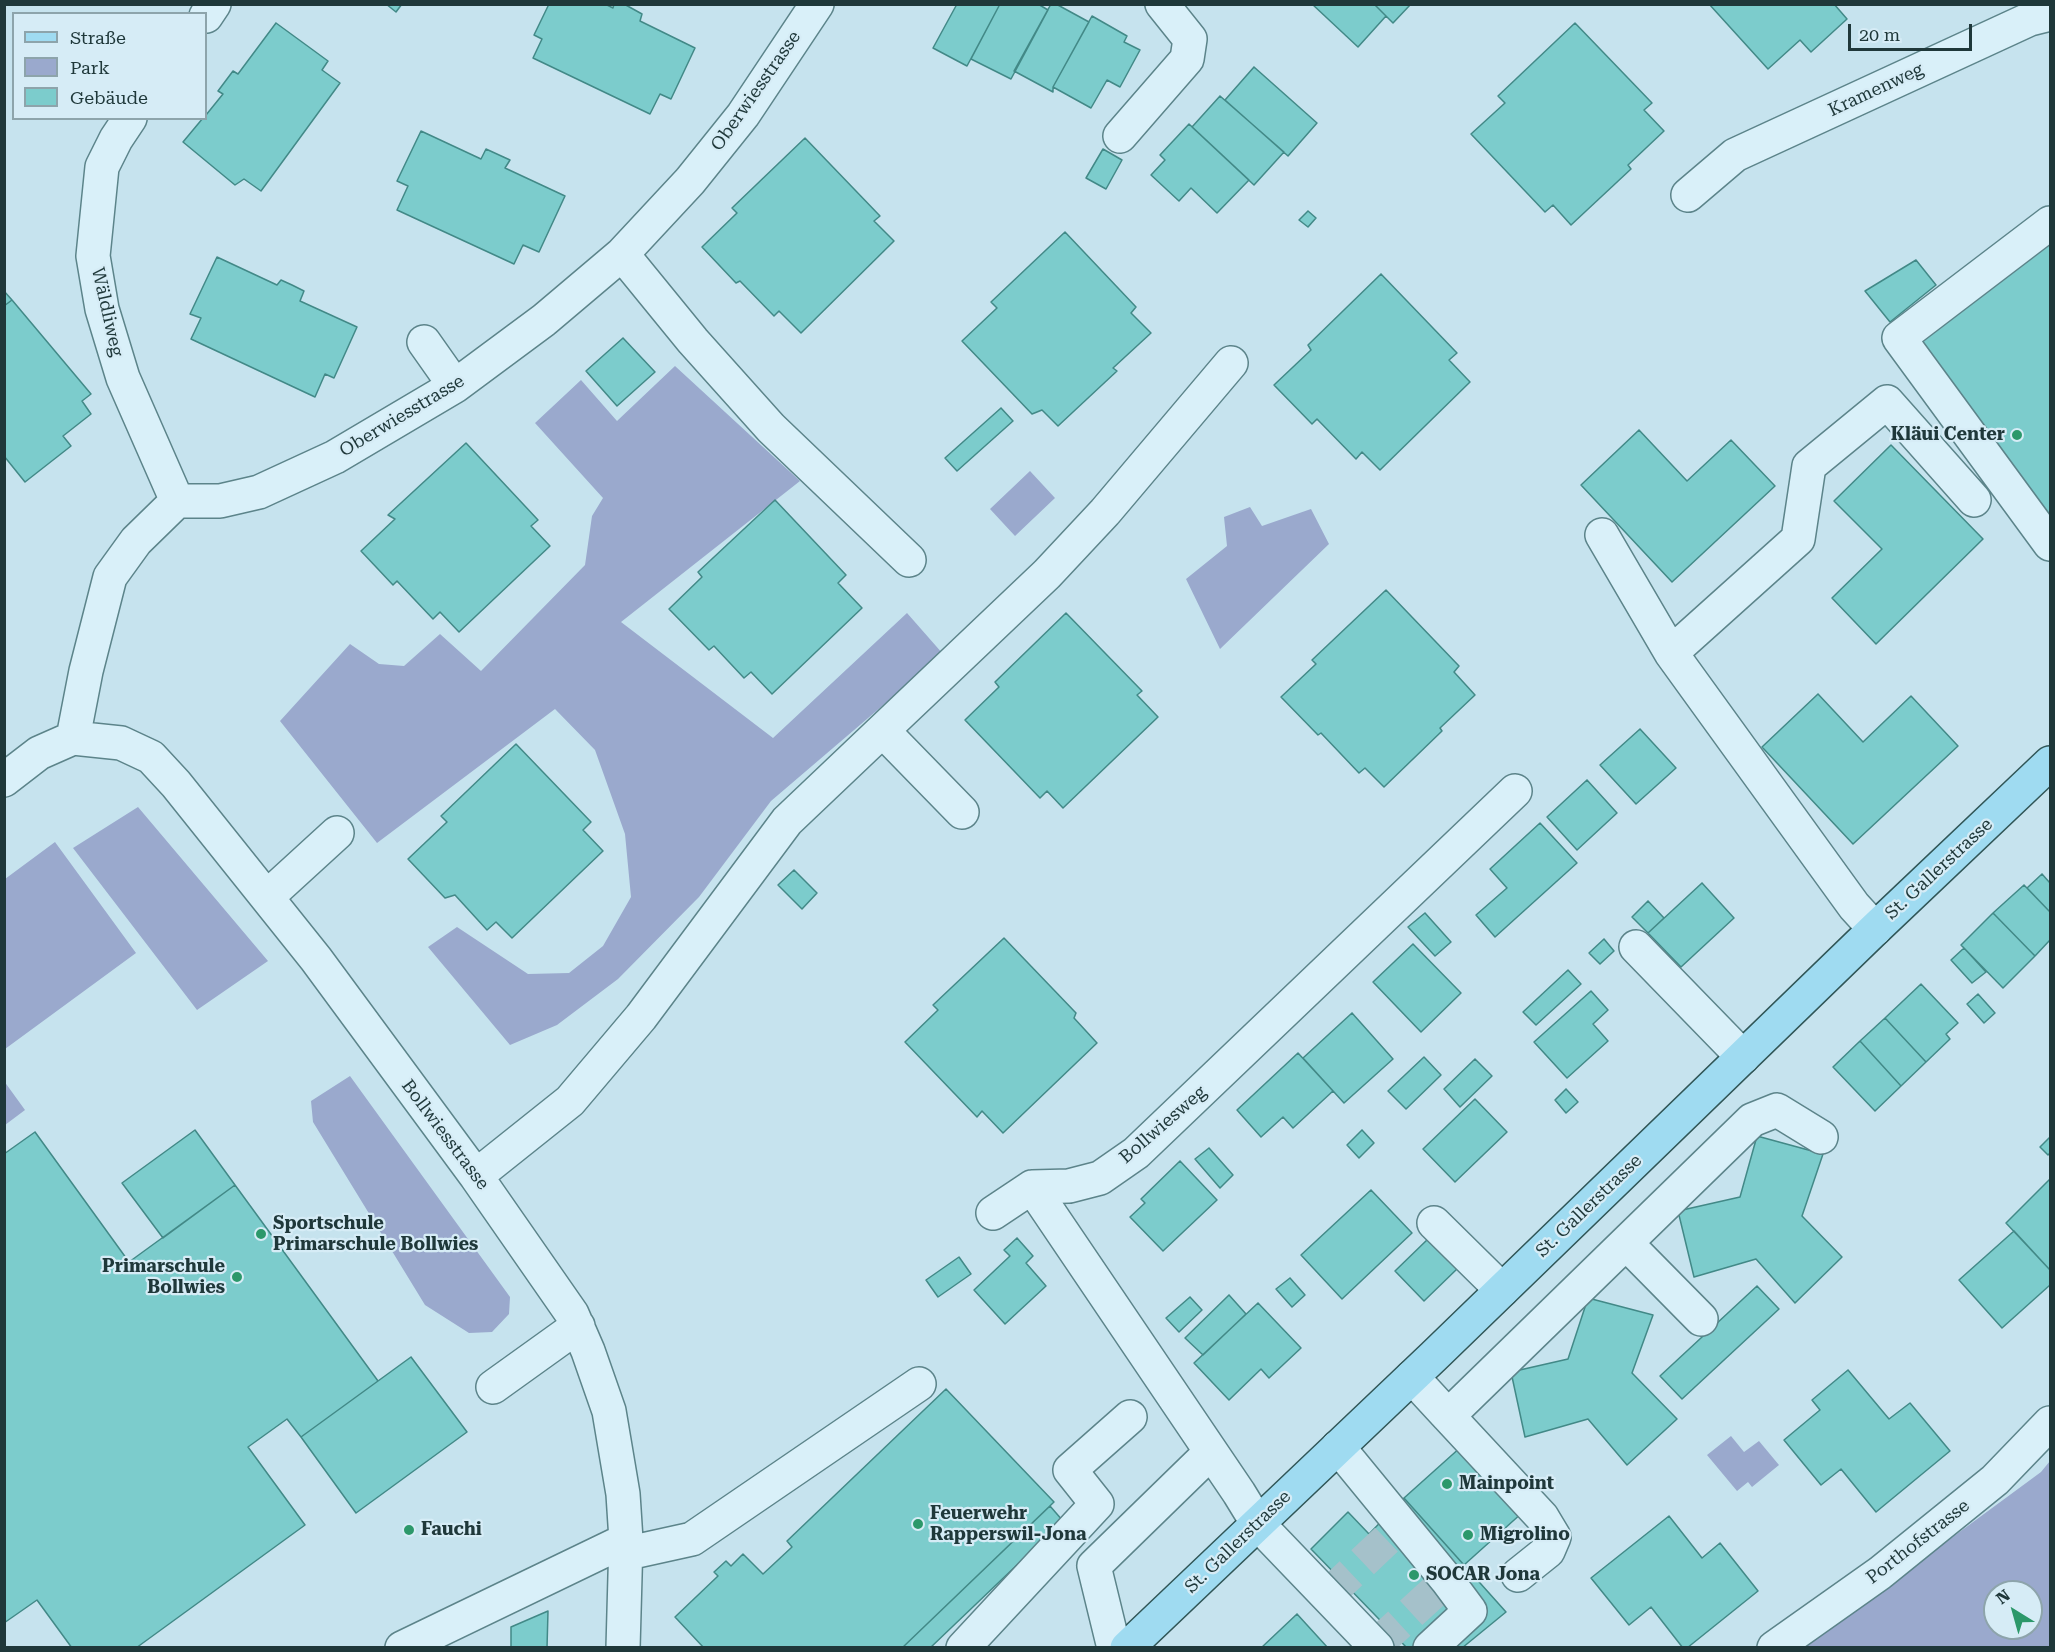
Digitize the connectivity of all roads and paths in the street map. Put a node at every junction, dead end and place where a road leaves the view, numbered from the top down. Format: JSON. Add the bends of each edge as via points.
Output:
{"nodes":[{"id":1,"x":817,"y":4,"type":"edge"},
{"id":2,"x":1162,"y":4,"type":"edge"},
{"id":3,"x":2050,"y":14,"type":"edge"},
{"id":4,"x":129,"y":120,"type":"edge"},
{"id":5,"x":1120,"y":136,"type":"dead end"},
{"id":6,"x":1688,"y":195,"type":"dead end"},
{"id":7,"x":2050,"y":223,"type":"edge"},
{"id":8,"x":622,"y":254,"type":"junction"},
{"id":9,"x":424,"y":342,"type":"dead end"},
{"id":10,"x":1231,"y":363,"type":"dead end"},
{"id":11,"x":455,"y":386,"type":"junction"},
{"id":12,"x":1974,"y":500,"type":"dead end"},
{"id":13,"x":177,"y":501,"type":"junction"},
{"id":14,"x":1602,"y":535,"type":"dead end"},
{"id":15,"x":2050,"y":544,"type":"edge"},
{"id":16,"x":909,"y":560,"type":"dead end"},
{"id":17,"x":1671,"y":653,"type":"junction"},
{"id":18,"x":883,"y":730,"type":"junction"},
{"id":19,"x":72,"y":738,"type":"junction"},
{"id":20,"x":2050,"y":764,"type":"edge"},
{"id":21,"x":4,"y":780,"type":"edge"},
{"id":22,"x":1515,"y":791,"type":"dead end"},
{"id":23,"x":962,"y":812,"type":"dead end"},
{"id":24,"x":337,"y":833,"type":"dead end"},
{"id":25,"x":267,"y":897,"type":"junction"},
{"id":26,"x":1875,"y":929,"type":"junction"},
{"id":27,"x":1636,"y":946,"type":"dead end"},
{"id":28,"x":1743,"y":1057,"type":"junction"},
{"id":29,"x":1821,"y":1137,"type":"dead end"},
{"id":30,"x":476,"y":1176,"type":"junction"},
{"id":31,"x":1032,"y":1187,"type":"junction"},
{"id":32,"x":993,"y":1213,"type":"dead end"},
{"id":33,"x":1434,"y":1223,"type":"dead end"},
{"id":34,"x":1626,"y":1243,"type":"junction"},
{"id":35,"x":1502,"y":1290,"type":"junction"},
{"id":36,"x":1701,"y":1318,"type":"dead end"},
{"id":37,"x":578,"y":1326,"type":"junction"},
{"id":38,"x":1412,"y":1377,"type":"junction"},
{"id":39,"x":919,"y":1384,"type":"dead end"},
{"id":40,"x":494,"y":1387,"type":"dead end"},
{"id":41,"x":1448,"y":1416,"type":"junction"},
{"id":42,"x":1130,"y":1417,"type":"dead end"},
{"id":43,"x":2050,"y":1423,"type":"edge"},
{"id":44,"x":1338,"y":1447,"type":"junction"},
{"id":45,"x":1211,"y":1452,"type":"junction"},
{"id":46,"x":1258,"y":1524,"type":"junction"},
{"id":47,"x":625,"y":1547,"type":"junction"},
{"id":48,"x":1518,"y":1575,"type":"dead end"},
{"id":49,"x":402,"y":1647,"type":"edge"},
{"id":50,"x":623,"y":1647,"type":"edge"},
{"id":51,"x":963,"y":1647,"type":"edge"},
{"id":52,"x":1114,"y":1647,"type":"edge"},
{"id":53,"x":1127,"y":1647,"type":"edge"},
{"id":54,"x":1377,"y":1647,"type":"edge"},
{"id":55,"x":1430,"y":1647,"type":"edge"},
{"id":56,"x":1774,"y":1647,"type":"edge"}],
"edges":[{"from":1,"to":8,"type":"street","name":"Oberwiesstrasse","via":[[743,115],[690,181]]},
{"from":2,"to":5,"type":"street","via":[[1190,39],[1187,59]]},
{"from":3,"to":6,"type":"street","name":"Kramenweg","via":[[2030,19],[1735,155]]},
{"from":4,"to":13,"type":"street","name":"Wäldliweg","via":[[102,167],[93,256],[102,309],[123,378]]},
{"from":7,"to":15,"type":"street","via":[[1899,338]]},
{"from":8,"to":11,"type":"street","name":"Oberwiesstrasse","via":[[544,320]]},
{"from":8,"to":16,"type":"street","via":[[771,428]]},
{"from":9,"to":11,"type":"street"},
{"from":10,"to":18,"type":"street","via":[[1047,574]]},
{"from":11,"to":13,"type":"street","name":"Oberwiesstrasse","via":[[335,458],[259,492],[220,501]]},
{"from":12,"to":17,"type":"street","via":[[1887,402],[1809,466],[1798,539]]},
{"from":13,"to":19,"type":"street","via":[[136,541],[110,577]]},
{"from":14,"to":17,"type":"street"},
{"from":17,"to":26,"type":"street","via":[[1855,909]]},
{"from":18,"to":23,"type":"street"},
{"from":18,"to":30,"type":"street","via":[[787,821],[641,1017],[570,1101]]},
{"from":19,"to":21,"type":"street","via":[[39,753]]},
{"from":19,"to":25,"type":"street","name":"Bollwiesstrasse","via":[[121,743],[151,757]]},
{"from":20,"to":26,"type":"main road","name":"St. Gallerstrasse"},
{"from":22,"to":31,"type":"street","name":"Bollwiesweg","via":[[1137,1153],[1100,1178],[1069,1186]]},
{"from":24,"to":25,"type":"street"},
{"from":25,"to":30,"type":"street","name":"Bollwiesstrasse"},
{"from":26,"to":28,"type":"main road","name":"St. Gallerstrasse"},
{"from":27,"to":28,"type":"street"},
{"from":28,"to":35,"type":"main road","name":"St. Gallerstrasse"},
{"from":29,"to":34,"type":"street","via":[[1777,1110],[1752,1120]]},
{"from":30,"to":37,"type":"street","name":"Bollwiesstrasse","via":[[558,1291]]},
{"from":31,"to":32,"type":"street"},
{"from":31,"to":45,"type":"street"},
{"from":33,"to":35,"type":"street"},
{"from":34,"to":36,"type":"street"},
{"from":34,"to":41,"type":"street"},
{"from":35,"to":38,"type":"main road","name":"St. Gallerstrasse"},
{"from":37,"to":40,"type":"street"},
{"from":37,"to":47,"type":"street","name":"Bollwiesstrasse","via":[[609,1411],[622,1494]]},
{"from":38,"to":41,"type":"street"},
{"from":38,"to":44,"type":"main road","name":"St. Gallerstrasse"},
{"from":39,"to":47,"type":"street","via":[[692,1539]]},
{"from":41,"to":48,"type":"street","via":[[1542,1516],[1554,1537],[1548,1551]]},
{"from":42,"to":51,"type":"street","via":[[1070,1470],[1097,1504]]},
{"from":43,"to":56,"type":"street","name":"Porthofstrasse","via":[[1987,1487],[1880,1573]]},
{"from":44,"to":46,"type":"main road","name":"St. Gallerstrasse"},
{"from":44,"to":55,"type":"street","via":[[1470,1611]]},
{"from":45,"to":46,"type":"street"},
{"from":45,"to":52,"type":"street","via":[[1094,1566]]},
{"from":46,"to":53,"type":"main road","name":"St. Gallerstrasse"},
{"from":46,"to":54,"type":"street"},
{"from":47,"to":49,"type":"street"},
{"from":47,"to":50,"type":"street","name":"Bollwiesstrasse"}]}
